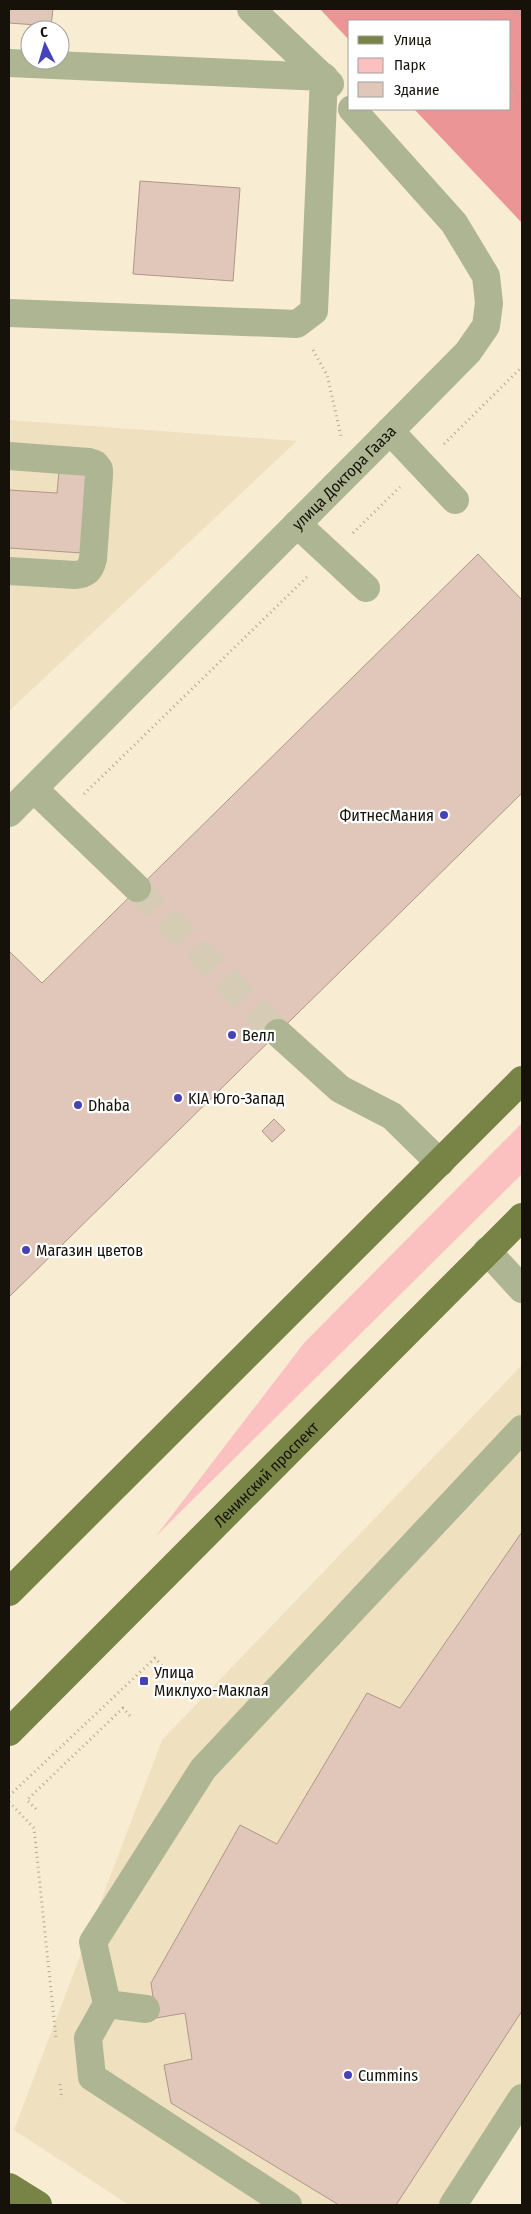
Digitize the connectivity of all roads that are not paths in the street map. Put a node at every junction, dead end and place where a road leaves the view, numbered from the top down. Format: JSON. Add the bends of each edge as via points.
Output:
{"nodes":[{"id":1,"x":251,"y":9,"type":"edge"},
{"id":2,"x":9,"y":63,"type":"edge"},
{"id":3,"x":324,"y":78,"type":"junction"},
{"id":4,"x":348,"y":104,"type":"edge"},
{"id":5,"x":354,"y":110,"type":"edge"},
{"id":6,"x":9,"y":313,"type":"edge"},
{"id":7,"x":390,"y":431,"type":"junction"},
{"id":8,"x":9,"y":456,"type":"edge"},
{"id":9,"x":455,"y":500,"type":"dead end"},
{"id":10,"x":297,"y":524,"type":"junction"},
{"id":11,"x":9,"y":571,"type":"edge"},
{"id":12,"x":366,"y":588,"type":"dead end"},
{"id":13,"x":34,"y":789,"type":"junction"},
{"id":14,"x":9,"y":813,"type":"edge"},
{"id":15,"x":137,"y":888,"type":"tunnel mouth"},
{"id":16,"x":278,"y":1033,"type":"tunnel mouth"},
{"id":17,"x":522,"y":1080,"type":"edge"},
{"id":18,"x":440,"y":1163,"type":"junction"},
{"id":19,"x":522,"y":1217,"type":"edge"},
{"id":20,"x":488,"y":1251,"type":"junction"},
{"id":21,"x":522,"y":1289,"type":"edge"},
{"id":22,"x":522,"y":1429,"type":"edge"},
{"id":23,"x":9,"y":1592,"type":"edge"},
{"id":24,"x":9,"y":1732,"type":"edge"},
{"id":25,"x":107,"y":2004,"type":"junction"},
{"id":26,"x":146,"y":2009,"type":"dead end"},
{"id":27,"x":522,"y":2098,"type":"edge"},
{"id":28,"x":9,"y":2187,"type":"edge"},
{"id":29,"x":38,"y":2205,"type":"edge"},
{"id":30,"x":288,"y":2205,"type":"edge"},
{"id":31,"x":453,"y":2205,"type":"edge"}],
"edges":[{"from":1,"to":3,"type":"street","name":"улица Доктора Гааза"},
{"from":2,"to":3,"type":"street"},
{"from":3,"to":4,"type":"street","name":"улица Доктора Гааза"},
{"from":3,"to":6,"type":"street","via":[[314,311],[297,324]]},
{"from":5,"to":7,"type":"street","name":"улица Доктора Гааза","via":[[454,223],[486,276],[489,303],[486,326],[468,352]]},
{"from":7,"to":9,"type":"street"},
{"from":7,"to":10,"type":"street","name":"улица Доктора Гааза"},
{"from":8,"to":11,"type":"street","via":[[89,462],[99,469],[99,475],[91,568],[85,574],[75,576]]},
{"from":10,"to":12,"type":"street"},
{"from":10,"to":13,"type":"street","name":"улица Доктора Гааза"},
{"from":13,"to":14,"type":"street","name":"улица Доктора Гааза"},
{"from":13,"to":15,"type":"street"},
{"from":16,"to":18,"type":"street","via":[[340,1089],[392,1116]]},
{"from":17,"to":18,"type":"main road"},
{"from":18,"to":23,"type":"main road"},
{"from":19,"to":20,"type":"main road","name":"Ленинский проспект"},
{"from":20,"to":21,"type":"street"},
{"from":20,"to":24,"type":"main road","name":"Ленинский проспект"},
{"from":22,"to":25,"type":"street","via":[[203,1769],[93,1942]]},
{"from":25,"to":26,"type":"street"},
{"from":25,"to":30,"type":"street","via":[[88,2038],[92,2077]]},
{"from":27,"to":31,"type":"street"},
{"from":28,"to":29,"type":"main road"}]}
